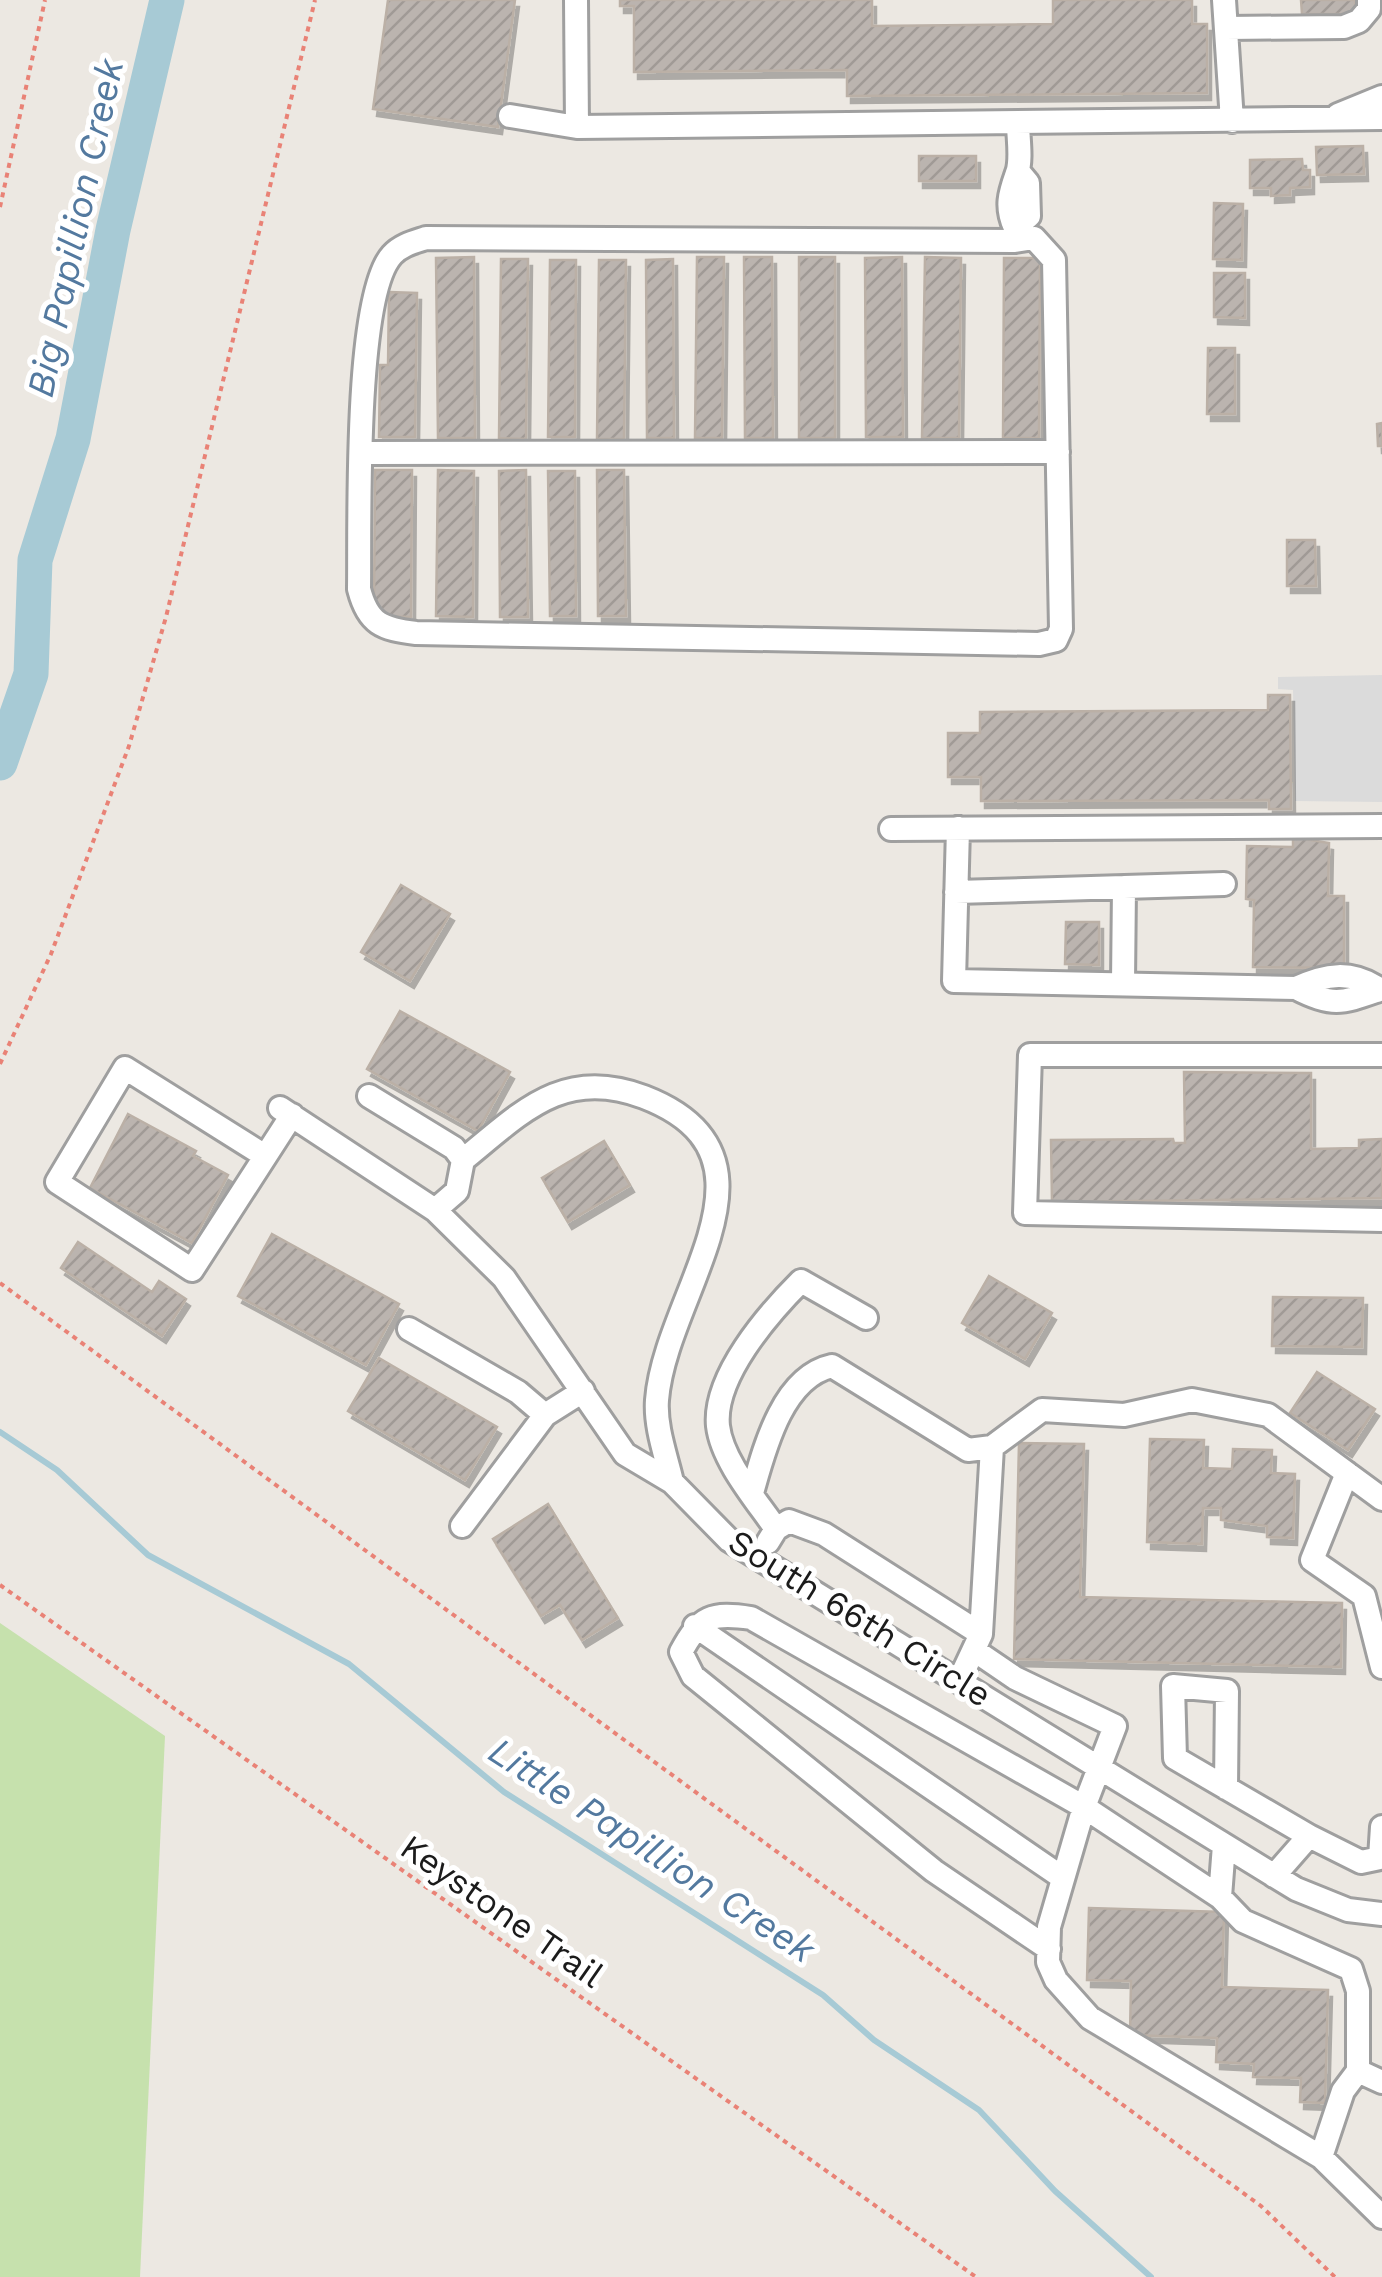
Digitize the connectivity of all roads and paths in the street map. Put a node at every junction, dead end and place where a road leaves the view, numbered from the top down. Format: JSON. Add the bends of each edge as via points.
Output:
{"nodes":[{"id":1,"x":45,"y":0,"type":"edge"},
{"id":2,"x":316,"y":0,"type":"edge"},
{"id":3,"x":576,"y":0,"type":"edge"},
{"id":4,"x":1224,"y":0,"type":"edge"},
{"id":5,"x":1369,"y":0,"type":"edge"},
{"id":6,"x":1226,"y":28,"type":"junction"},
{"id":7,"x":1382,"y":97,"type":"edge"},
{"id":8,"x":510,"y":116,"type":"dead end"},
{"id":9,"x":1335,"y":117,"type":"junction"},
{"id":10,"x":1382,"y":118,"type":"edge"},
{"id":11,"x":1232,"y":121,"type":"junction"},
{"id":12,"x":1018,"y":122,"type":"junction"},
{"id":13,"x":577,"y":127,"type":"junction"},
{"id":14,"x":0,"y":208,"type":"edge"},
{"id":15,"x":1015,"y":234,"type":"junction"},
{"id":16,"x":362,"y":452,"type":"junction"},
{"id":17,"x":1058,"y":452,"type":"junction"},
{"id":18,"x":1382,"y":826,"type":"edge"},
{"id":19,"x":958,"y":828,"type":"junction"},
{"id":20,"x":891,"y":829,"type":"dead end"},
{"id":21,"x":1224,"y":884,"type":"dead end"},
{"id":22,"x":1124,"y":887,"type":"junction"},
{"id":23,"x":956,"y":892,"type":"junction"},
{"id":24,"x":1123,"y":982,"type":"junction"},
{"id":25,"x":1380,"y":989,"type":"edge"},
{"id":26,"x":1382,"y":1055,"type":"edge"},
{"id":27,"x":0,"y":1064,"type":"edge"},
{"id":28,"x":369,"y":1096,"type":"dead end"},
{"id":29,"x":265,"y":1156,"type":"junction"},
{"id":30,"x":463,"y":1160,"type":"junction"},
{"id":31,"x":435,"y":1210,"type":"junction"},
{"id":32,"x":1382,"y":1220,"type":"edge"},
{"id":33,"x":0,"y":1284,"type":"edge"},
{"id":34,"x":866,"y":1318,"type":"dead end"},
{"id":35,"x":409,"y":1329,"type":"dead end"},
{"id":36,"x":583,"y":1390,"type":"junction"},
{"id":37,"x":545,"y":1415,"type":"junction"},
{"id":38,"x":992,"y":1447,"type":"junction"},
{"id":39,"x":1347,"y":1473,"type":"junction"},
{"id":40,"x":672,"y":1482,"type":"junction"},
{"id":41,"x":752,"y":1493,"type":"junction"},
{"id":42,"x":1382,"y":1499,"type":"edge"},
{"id":43,"x":462,"y":1526,"type":"dead end"},
{"id":44,"x":776,"y":1529,"type":"junction"},
{"id":45,"x":759,"y":1558,"type":"junction"},
{"id":46,"x":0,"y":1585,"type":"edge"},
{"id":47,"x":694,"y":1626,"type":"junction"},
{"id":48,"x":978,"y":1642,"type":"junction"},
{"id":49,"x":1382,"y":1667,"type":"edge"},
{"id":50,"x":960,"y":1682,"type":"junction"},
{"id":51,"x":1097,"y":1767,"type":"junction"},
{"id":52,"x":1226,"y":1788,"type":"dead end"},
{"id":53,"x":1084,"y":1807,"type":"junction"},
{"id":54,"x":1382,"y":1827,"type":"edge"},
{"id":55,"x":1309,"y":1836,"type":"junction"},
{"id":56,"x":1224,"y":1845,"type":"junction"},
{"id":57,"x":1274,"y":1876,"type":"junction"},
{"id":58,"x":1063,"y":1878,"type":"junction"},
{"id":59,"x":1220,"y":1897,"type":"junction"},
{"id":60,"x":1382,"y":1914,"type":"edge"},
{"id":61,"x":1049,"y":1949,"type":"junction"},
{"id":62,"x":1358,"y":2072,"type":"junction"},
{"id":63,"x":1382,"y":2082,"type":"edge"},
{"id":64,"x":1321,"y":2157,"type":"junction"},
{"id":65,"x":1382,"y":2216,"type":"edge"},
{"id":66,"x":976,"y":2277,"type":"edge"},
{"id":67,"x":1335,"y":2277,"type":"edge"}],
"edges":[{"from":1,"to":14,"type":"path"},
{"from":2,"to":27,"type":"path","via":[[129,746],[51,954]]},
{"from":3,"to":13,"type":"street"},
{"from":4,"to":6,"type":"street"},
{"from":5,"to":6,"type":"street","via":[[1359,21],[1344,27]]},
{"from":6,"to":11,"type":"street"},
{"from":7,"to":9,"type":"street"},
{"from":8,"to":13,"type":"street"},
{"from":9,"to":10,"type":"street"},
{"from":9,"to":11,"type":"street"},
{"from":11,"to":12,"type":"street"},
{"from":12,"to":13,"type":"street"},
{"from":12,"to":15,"type":"street","via":[[1009,213]]},
{"from":15,"to":16,"type":"street","via":[[426,238],[403,246],[383,270],[371,318]]},
{"from":15,"to":17,"type":"street","via":[[1034,238],[1054,260]]},
{"from":16,"to":17,"type":"street"},
{"from":16,"to":17,"type":"street","via":[[359,589],[364,610],[383,629],[1039,644],[1056,640],[1061,629]]},
{"from":18,"to":19,"type":"street"},
{"from":19,"to":20,"type":"street"},
{"from":19,"to":23,"type":"street"},
{"from":21,"to":22,"type":"street"},
{"from":22,"to":23,"type":"street"},
{"from":22,"to":24,"type":"street"},
{"from":23,"to":24,"type":"street","via":[[954,981]]},
{"from":24,"to":25,"type":"street","via":[[1296,988],[1323,976],[1360,976]]},
{"from":26,"to":32,"type":"street","via":[[1030,1055],[1025,1213]]},
{"from":28,"to":30,"type":"street"},
{"from":29,"to":29,"type":"street","via":[[192,1270],[57,1182],[125,1068]]},
{"from":29,"to":31,"type":"street","name":"South 66th Circle","via":[[286,1111]]},
{"from":30,"to":31,"type":"street","via":[[457,1192]]},
{"from":30,"to":40,"type":"street","via":[[532,1103],[562,1089],[627,1091],[673,1108],[706,1136],[718,1167],[720,1201],[657,1399]]},
{"from":31,"to":36,"type":"street","name":"South 66th Circle","via":[[504,1278]]},
{"from":33,"to":67,"type":"path","via":[[1261,2206]]},
{"from":34,"to":41,"type":"street","via":[[801,1281],[770,1312],[719,1394],[718,1430]]},
{"from":35,"to":37,"type":"street","via":[[518,1392]]},
{"from":36,"to":37,"type":"street"},
{"from":36,"to":40,"type":"street","name":"South 66th Circle","via":[[625,1454]]},
{"from":37,"to":43,"type":"street"},
{"from":38,"to":39,"type":"street","via":[[1042,1410],[1124,1415],[1192,1400],[1268,1415]]},
{"from":38,"to":41,"type":"street","via":[[968,1450],[832,1366],[814,1370],[784,1407]]},
{"from":38,"to":48,"type":"street"},
{"from":39,"to":42,"type":"street"},
{"from":39,"to":49,"type":"street","via":[[1312,1560],[1364,1596]]},
{"from":40,"to":45,"type":"street","name":"South 66th Circle","via":[[730,1540]]},
{"from":41,"to":44,"type":"street"},
{"from":44,"to":45,"type":"street"},
{"from":44,"to":48,"type":"street","via":[[789,1522],[824,1534]]},
{"from":45,"to":50,"type":"street","name":"South 66th Circle"},
{"from":46,"to":66,"type":"path","name":"Keystone Trail"},
{"from":47,"to":53,"type":"street","via":[[722,1614],[751,1618]]},
{"from":47,"to":58,"type":"street"},
{"from":47,"to":61,"type":"street","via":[[681,1652],[692,1676],[934,1871]]},
{"from":48,"to":50,"type":"street"},
{"from":48,"to":51,"type":"street","via":[[1015,1678],[1116,1726]]},
{"from":50,"to":51,"type":"street","name":"South 66th Circle"},
{"from":51,"to":53,"type":"street"},
{"from":51,"to":56,"type":"street","name":"South 66th Circle"},
{"from":52,"to":55,"type":"street"},
{"from":53,"to":58,"type":"street"},
{"from":53,"to":59,"type":"street"},
{"from":54,"to":55,"type":"street","via":[[1380,1858],[1361,1862]]},
{"from":55,"to":57,"type":"street"},
{"from":56,"to":57,"type":"street","name":"South 66th Circle"},
{"from":56,"to":59,"type":"street"},
{"from":57,"to":60,"type":"street","name":"South 66th Circle","via":[[1324,1902]]},
{"from":58,"to":61,"type":"street"},
{"from":59,"to":62,"type":"street","via":[[1243,1921],[1351,1969],[1358,1991]]},
{"from":61,"to":64,"type":"street","via":[[1056,1980],[1090,2018]]},
{"from":62,"to":63,"type":"street"},
{"from":62,"to":64,"type":"street","via":[[1343,2091]]},
{"from":64,"to":65,"type":"street"}]}
